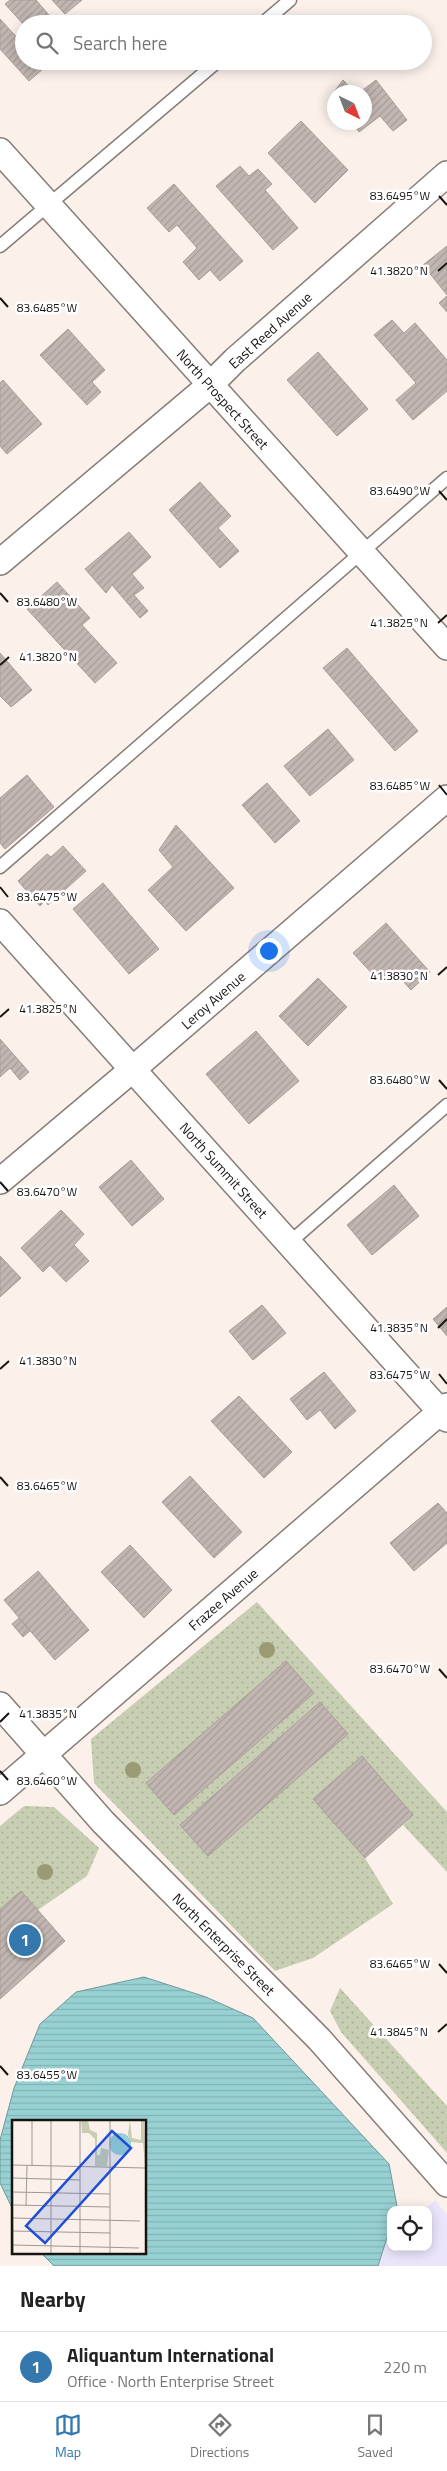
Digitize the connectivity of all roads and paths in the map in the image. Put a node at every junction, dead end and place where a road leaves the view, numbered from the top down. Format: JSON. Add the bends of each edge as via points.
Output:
{"nodes":[{"id":1,"x":290,"y":0,"type":"edge"},
{"id":2,"x":272,"y":15,"type":"edge"},
{"id":3,"x":207,"y":70,"type":"edge"},
{"id":4,"x":0,"y":151,"type":"edge"},
{"id":5,"x":447,"y":174,"type":"edge"},
{"id":6,"x":48,"y":203,"type":"junction"},
{"id":7,"x":0,"y":246,"type":"edge"},
{"id":8,"x":210,"y":386,"type":"junction"},
{"id":9,"x":447,"y":478,"type":"edge"},
{"id":10,"x":362,"y":554,"type":"junction"},
{"id":11,"x":0,"y":562,"type":"edge"},
{"id":12,"x":447,"y":648,"type":"edge"},
{"id":13,"x":447,"y":798,"type":"edge"},
{"id":14,"x":0,"y":867,"type":"edge"},
{"id":15,"x":0,"y":922,"type":"edge"},
{"id":16,"x":133,"y":1069,"type":"junction"},
{"id":17,"x":447,"y":1105,"type":"edge"},
{"id":18,"x":0,"y":1181,"type":"edge"},
{"id":19,"x":289,"y":1243,"type":"junction"},
{"id":20,"x":445,"y":1412,"type":"edge"},
{"id":21,"x":0,"y":1705,"type":"edge"},
{"id":22,"x":44,"y":1754,"type":"junction"},
{"id":23,"x":0,"y":1792,"type":"edge"},
{"id":24,"x":447,"y":2184,"type":"edge"}],
"edges":[{"from":1,"to":2,"type":"lane"},
{"from":3,"to":6,"type":"lane"},
{"from":4,"to":6,"type":"street","name":"North Prospect Street"},
{"from":5,"to":8,"type":"street","name":"East Reed Avenue","via":[[235,360]]},
{"from":6,"to":7,"type":"lane"},
{"from":6,"to":8,"type":"street","name":"North Prospect Street"},
{"from":8,"to":10,"type":"street","name":"North Prospect Street"},
{"from":8,"to":11,"type":"street","name":"East Reed Avenue"},
{"from":9,"to":10,"type":"lane"},
{"from":10,"to":12,"type":"street","name":"North Prospect Street"},
{"from":10,"to":14,"type":"lane"},
{"from":13,"to":16,"type":"street","name":"Leroy Avenue"},
{"from":15,"to":16,"type":"street","name":"North Summit Street"},
{"from":16,"to":18,"type":"street","name":"Leroy Avenue"},
{"from":16,"to":19,"type":"street","name":"North Summit Street"},
{"from":17,"to":19,"type":"lane"},
{"from":19,"to":20,"type":"street","name":"North Summit Street"},
{"from":20,"to":22,"type":"street","name":"Frazee Avenue"},
{"from":21,"to":22,"type":"street","name":"North Enterprise Street"},
{"from":22,"to":23,"type":"street","name":"Frazee Avenue"},
{"from":22,"to":24,"type":"street","name":"North Enterprise Street","via":[[103,1822],[319,2039]]}]}
